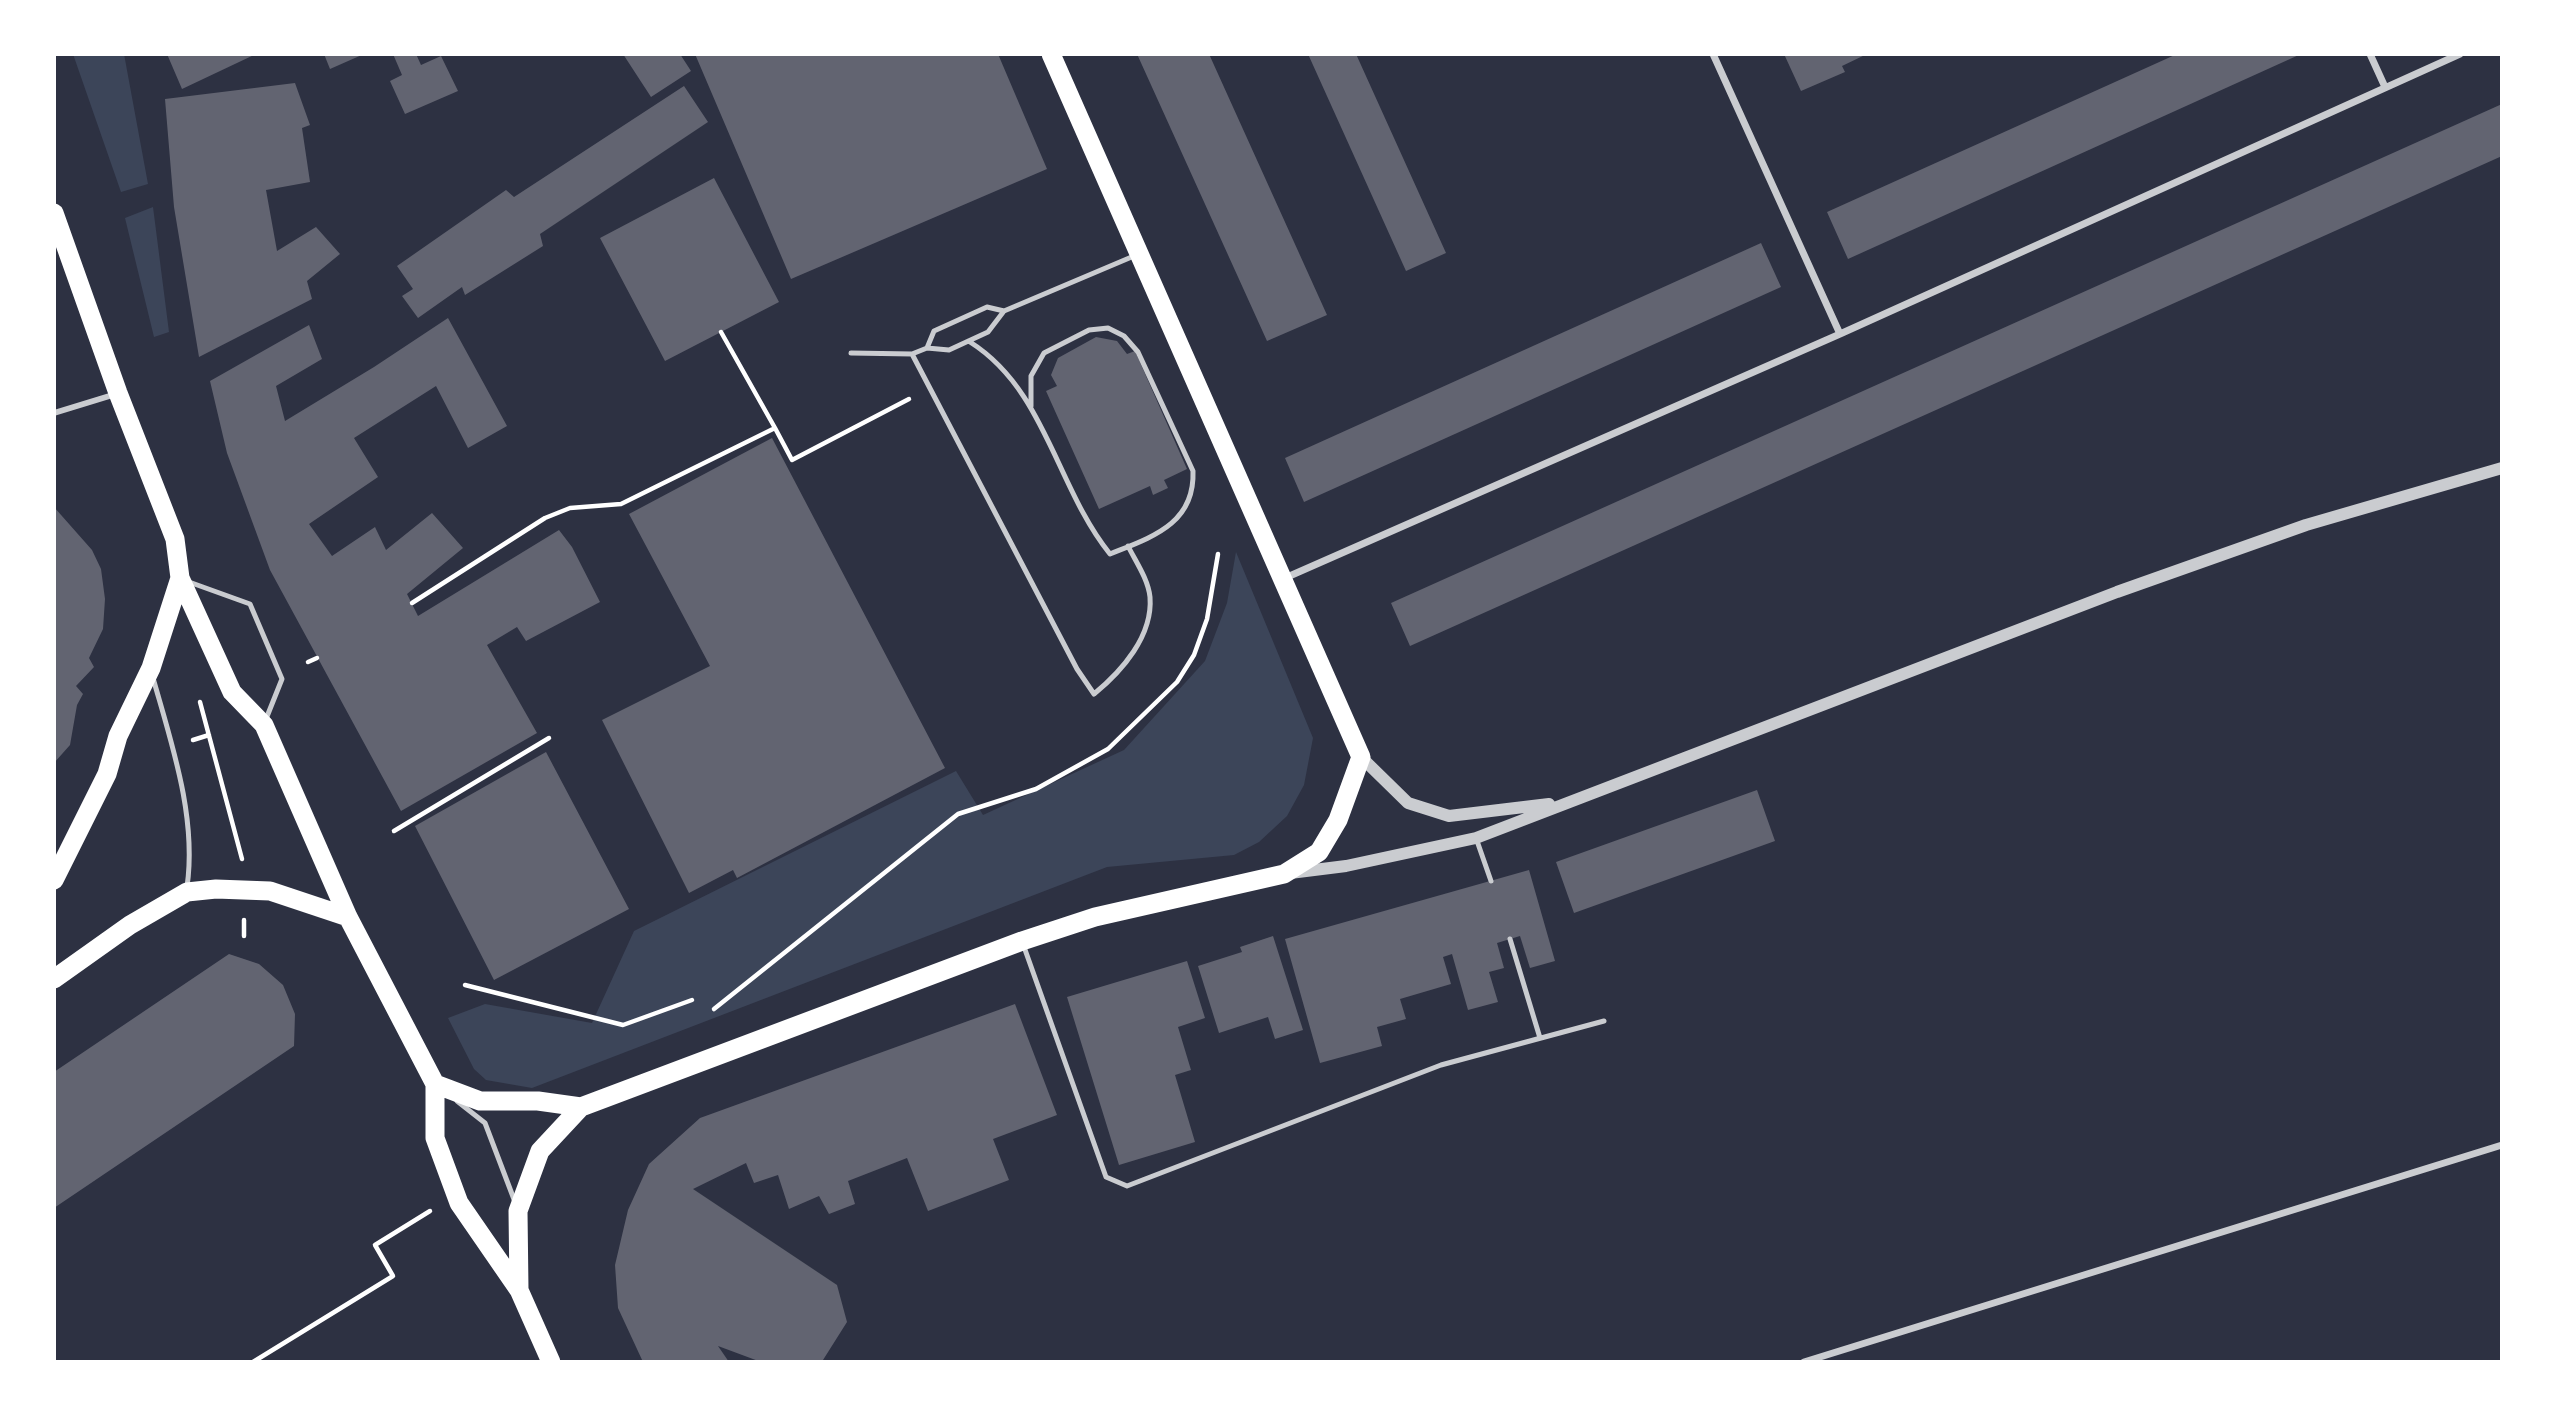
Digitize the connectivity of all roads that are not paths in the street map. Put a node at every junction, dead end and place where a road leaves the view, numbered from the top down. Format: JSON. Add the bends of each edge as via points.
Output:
{"nodes":[{"id":1,"x":1051,"y":54,"type":"edge"},
{"id":2,"x":1713,"y":54,"type":"edge"},
{"id":3,"x":2370,"y":54,"type":"edge"},
{"id":4,"x":2459,"y":54,"type":"edge"},
{"id":5,"x":2385,"y":87,"type":"junction"},
{"id":6,"x":54,"y":213,"type":"edge"},
{"id":7,"x":1140,"y":254,"type":"junction"},
{"id":8,"x":1004,"y":311,"type":"junction"},
{"id":9,"x":1840,"y":334,"type":"junction"},
{"id":10,"x":970,"y":342,"type":"junction"},
{"id":11,"x":927,"y":348,"type":"junction"},
{"id":12,"x":851,"y":353,"type":"dead end"},
{"id":13,"x":912,"y":354,"type":"junction"},
{"id":14,"x":118,"y":393,"type":"junction"},
{"id":15,"x":1031,"y":406,"type":"junction"},
{"id":16,"x":54,"y":414,"type":"edge"},
{"id":17,"x":2502,"y":468,"type":"edge"},
{"id":18,"x":1128,"y":546,"type":"junction"},
{"id":19,"x":180,"y":578,"type":"junction"},
{"id":20,"x":1285,"y":578,"type":"junction"},
{"id":21,"x":151,"y":668,"type":"junction"},
{"id":22,"x":264,"y":725,"type":"junction"},
{"id":23,"x":1361,"y":757,"type":"junction"},
{"id":24,"x":1567,"y":802,"type":"junction"},
{"id":25,"x":1476,"y":838,"type":"junction"},
{"id":26,"x":1284,"y":874,"type":"junction"},
{"id":27,"x":54,"y":880,"type":"edge"},
{"id":28,"x":1491,"y":881,"type":"dead end"},
{"id":29,"x":187,"y":892,"type":"junction"},
{"id":30,"x":348,"y":917,"type":"junction"},
{"id":31,"x":1510,"y":939,"type":"dead end"},
{"id":32,"x":1022,"y":941,"type":"junction"},
{"id":33,"x":54,"y":979,"type":"edge"},
{"id":34,"x":1604,"y":1021,"type":"dead end"},
{"id":35,"x":1540,"y":1038,"type":"junction"},
{"id":36,"x":435,"y":1084,"type":"junction"},
{"id":37,"x":581,"y":1107,"type":"junction"},
{"id":38,"x":2502,"y":1145,"type":"edge"},
{"id":39,"x":518,"y":1211,"type":"junction"},
{"id":40,"x":519,"y":1290,"type":"junction"},
{"id":41,"x":551,"y":1362,"type":"edge"},
{"id":42,"x":1804,"y":1362,"type":"edge"}],
"edges":[{"from":1,"to":7,"type":"highway"},
{"from":2,"to":9,"type":"street"},
{"from":3,"to":5,"type":"street"},
{"from":4,"to":5,"type":"street"},
{"from":5,"to":9,"type":"street"},
{"from":6,"to":14,"type":"highway"},
{"from":7,"to":8,"type":"lane"},
{"from":7,"to":20,"type":"highway"},
{"from":8,"to":10,"type":"lane","via":[[988,332]]},
{"from":8,"to":11,"type":"lane","via":[[987,307],[934,331]]},
{"from":9,"to":20,"type":"street"},
{"from":10,"to":11,"type":"lane","via":[[949,351]]},
{"from":10,"to":15,"type":"lane","via":[[995,358]]},
{"from":11,"to":13,"type":"lane"},
{"from":12,"to":13,"type":"lane"},
{"from":13,"to":18,"type":"lane","via":[[1094,694],[1132,653],[1149,614],[1147,583]]},
{"from":14,"to":16,"type":"street"},
{"from":14,"to":19,"type":"highway","via":[[175,539]]},
{"from":15,"to":18,"type":"lane","via":[[1093,533],[1110,554]]},
{"from":15,"to":18,"type":"lane","via":[[1031,376],[1044,353],[1089,330],[1108,328],[1124,336],[1138,352],[1193,471],[1194,491],[1176,522]]},
{"from":17,"to":24,"type":"street","via":[[2306,525],[2117,592]]},
{"from":19,"to":21,"type":"highway"},
{"from":19,"to":22,"type":"highway","via":[[233,692]]},
{"from":19,"to":22,"type":"lane","via":[[250,604],[282,679]]},
{"from":20,"to":23,"type":"highway"},
{"from":21,"to":27,"type":"highway","via":[[118,736],[107,774]]},
{"from":21,"to":29,"type":"lane","via":[[172,740],[192,853]]},
{"from":22,"to":30,"type":"highway"},
{"from":23,"to":24,"type":"street","via":[[1408,803],[1449,816]]},
{"from":23,"to":26,"type":"highway","via":[[1338,820],[1320,852]]},
{"from":24,"to":25,"type":"street"},
{"from":25,"to":26,"type":"street","via":[[1346,866]]},
{"from":25,"to":28,"type":"lane"},
{"from":26,"to":32,"type":"highway","via":[[1095,917]]},
{"from":29,"to":30,"type":"highway","via":[[271,891]]},
{"from":29,"to":33,"type":"highway","via":[[130,925]]},
{"from":30,"to":36,"type":"highway"},
{"from":31,"to":35,"type":"lane"},
{"from":32,"to":35,"type":"lane","via":[[1106,1177],[1127,1186],[1441,1065]]},
{"from":32,"to":37,"type":"highway"},
{"from":34,"to":35,"type":"lane"},
{"from":36,"to":37,"type":"highway","via":[[480,1101]]},
{"from":36,"to":39,"type":"lane","via":[[485,1122]]},
{"from":36,"to":40,"type":"highway","via":[[435,1138],[459,1203]]},
{"from":37,"to":39,"type":"highway","via":[[540,1151]]},
{"from":38,"to":42,"type":"street"},
{"from":39,"to":40,"type":"highway"},
{"from":40,"to":41,"type":"highway"}]}
